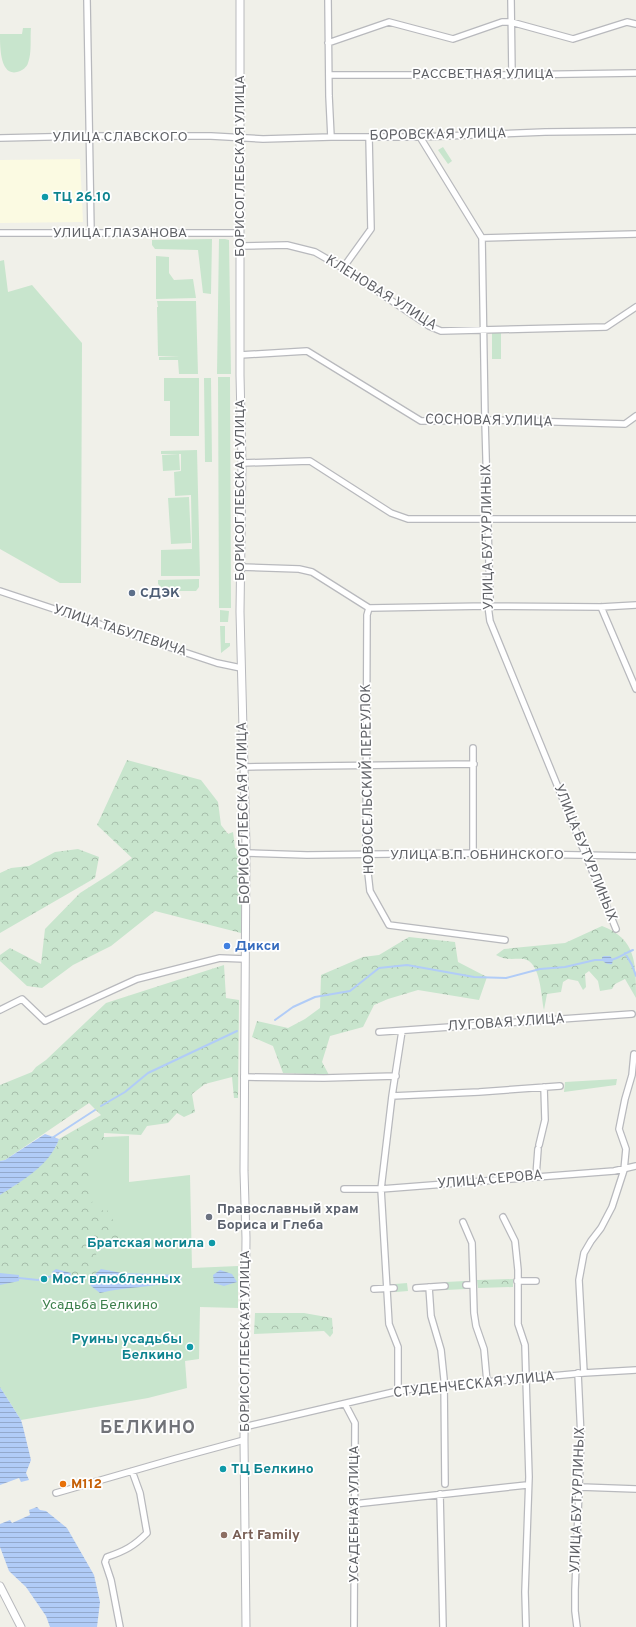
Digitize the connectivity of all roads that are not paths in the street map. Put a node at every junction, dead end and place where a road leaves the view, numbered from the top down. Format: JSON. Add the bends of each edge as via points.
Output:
{"nodes":[{"id":1,"x":87,"y":0,"type":"edge"},
{"id":2,"x":240,"y":0,"type":"edge"},
{"id":3,"x":328,"y":0,"type":"edge"},
{"id":4,"x":511,"y":0,"type":"edge"},
{"id":5,"x":511,"y":22,"type":"junction"},
{"id":6,"x":636,"y":24,"type":"edge"},
{"id":7,"x":328,"y":43,"type":"junction"},
{"id":8,"x":636,"y":73,"type":"edge"},
{"id":9,"x":512,"y":74,"type":"junction"},
{"id":10,"x":330,"y":75,"type":"junction"},
{"id":11,"x":636,"y":131,"type":"edge"},
{"id":12,"x":89,"y":136,"type":"junction"},
{"id":13,"x":240,"y":137,"type":"junction"},
{"id":14,"x":331,"y":137,"type":"junction"},
{"id":15,"x":369,"y":137,"type":"junction"},
{"id":16,"x":420,"y":137,"type":"junction"},
{"id":17,"x":0,"y":138,"type":"edge"},
{"id":18,"x":91,"y":232,"type":"junction"},
{"id":19,"x":0,"y":233,"type":"edge"},
{"id":20,"x":240,"y":233,"type":"junction"},
{"id":21,"x":636,"y":234,"type":"edge"},
{"id":22,"x":482,"y":238,"type":"junction"},
{"id":23,"x":241,"y":246,"type":"junction"},
{"id":24,"x":343,"y":268,"type":"junction"},
{"id":25,"x":636,"y":307,"type":"edge"},
{"id":26,"x":483,"y":331,"type":"junction"},
{"id":27,"x":240,"y":355,"type":"junction"},
{"id":28,"x":636,"y":416,"type":"edge"},
{"id":29,"x":485,"y":420,"type":"junction"},
{"id":30,"x":242,"y":464,"type":"junction"},
{"id":31,"x":488,"y":519,"type":"junction"},
{"id":32,"x":636,"y":519,"type":"edge"},
{"id":33,"x":240,"y":567,"type":"junction"},
{"id":34,"x":0,"y":591,"type":"edge"},
{"id":35,"x":636,"y":605,"type":"edge"},
{"id":36,"x":488,"y":606,"type":"junction"},
{"id":37,"x":601,"y":607,"type":"junction"},
{"id":38,"x":369,"y":608,"type":"junction"},
{"id":39,"x":241,"y":668,"type":"junction"},
{"id":40,"x":634,"y":681,"type":"edge"},
{"id":41,"x":636,"y":689,"type":"edge"},
{"id":42,"x":473,"y":748,"type":"dead end"},
{"id":43,"x":474,"y":764,"type":"junction"},
{"id":44,"x":367,"y":765,"type":"junction"},
{"id":45,"x":244,"y":767,"type":"junction"},
{"id":46,"x":246,"y":853,"type":"junction"},
{"id":47,"x":473,"y":854,"type":"junction"},
{"id":48,"x":585,"y":855,"type":"junction"},
{"id":49,"x":366,"y":856,"type":"junction"},
{"id":50,"x":636,"y":856,"type":"edge"},
{"id":51,"x":616,"y":929,"type":"dead end"},
{"id":52,"x":505,"y":940,"type":"dead end"},
{"id":53,"x":245,"y":959,"type":"junction"},
{"id":54,"x":0,"y":1010,"type":"edge"},
{"id":55,"x":632,"y":1014,"type":"dead end"},
{"id":56,"x":402,"y":1031,"type":"junction"},
{"id":57,"x":379,"y":1032,"type":"dead end"},
{"id":58,"x":634,"y":1054,"type":"dead end"},
{"id":59,"x":634,"y":1074,"type":"edge"},
{"id":60,"x":396,"y":1076,"type":"junction"},
{"id":61,"x":244,"y":1077,"type":"junction"},
{"id":62,"x":560,"y":1086,"type":"dead end"},
{"id":63,"x":544,"y":1087,"type":"junction"},
{"id":64,"x":392,"y":1096,"type":"junction"},
{"id":65,"x":636,"y":1166,"type":"edge"},
{"id":66,"x":624,"y":1170,"type":"junction"},
{"id":67,"x":536,"y":1176,"type":"junction"},
{"id":68,"x":344,"y":1189,"type":"dead end"},
{"id":69,"x":381,"y":1189,"type":"junction"},
{"id":70,"x":503,"y":1217,"type":"dead end"},
{"id":71,"x":463,"y":1222,"type":"dead end"},
{"id":72,"x":517,"y":1281,"type":"junction"},
{"id":73,"x":536,"y":1281,"type":"dead end"},
{"id":74,"x":466,"y":1285,"type":"dead end"},
{"id":75,"x":473,"y":1285,"type":"junction"},
{"id":76,"x":445,"y":1286,"type":"dead end"},
{"id":77,"x":394,"y":1288,"type":"dead end"},
{"id":78,"x":416,"y":1288,"type":"dead end"},
{"id":79,"x":429,"y":1288,"type":"junction"},
{"id":80,"x":374,"y":1289,"type":"dead end"},
{"id":81,"x":386,"y":1289,"type":"junction"},
{"id":82,"x":636,"y":1370,"type":"edge"},
{"id":83,"x":581,"y":1373,"type":"junction"},
{"id":84,"x":527,"y":1379,"type":"junction"},
{"id":85,"x":487,"y":1382,"type":"junction"},
{"id":86,"x":444,"y":1386,"type":"junction"},
{"id":87,"x":398,"y":1391,"type":"junction"},
{"id":88,"x":345,"y":1404,"type":"junction"},
{"id":89,"x":244,"y":1427,"type":"junction"},
{"id":90,"x":244,"y":1440,"type":"junction"},
{"id":91,"x":132,"y":1471,"type":"junction"},
{"id":92,"x":445,"y":1484,"type":"dead end"},
{"id":93,"x":527,"y":1485,"type":"junction"},
{"id":94,"x":580,"y":1487,"type":"junction"},
{"id":95,"x":636,"y":1489,"type":"edge"},
{"id":96,"x":56,"y":1493,"type":"dead end"},
{"id":97,"x":440,"y":1494,"type":"junction"},
{"id":98,"x":354,"y":1504,"type":"junction"},
{"id":99,"x":0,"y":1586,"type":"edge"},
{"id":100,"x":21,"y":1627,"type":"edge"},
{"id":101,"x":120,"y":1627,"type":"edge"},
{"id":102,"x":246,"y":1627,"type":"edge"},
{"id":103,"x":354,"y":1627,"type":"edge"},
{"id":104,"x":443,"y":1627,"type":"edge"},
{"id":105,"x":526,"y":1627,"type":"edge"},
{"id":106,"x":577,"y":1627,"type":"edge"}],
"edges":[{"from":1,"to":12,"type":"street"},
{"from":2,"to":13,"type":"street","name":"БОРИСОГЛЕБСКАЯ УЛИЦА"},
{"from":3,"to":7,"type":"street"},
{"from":4,"to":5,"type":"street"},
{"from":5,"to":6,"type":"street","via":[[573,39],[627,22]]},
{"from":5,"to":7,"type":"street","via":[[502,22],[453,38],[389,22]]},
{"from":5,"to":9,"type":"street"},
{"from":7,"to":10,"type":"street"},
{"from":8,"to":9,"type":"street","name":"РАССВЕТНАЯ УЛИЦА"},
{"from":9,"to":10,"type":"street","name":"РАССВЕТНАЯ УЛИЦА"},
{"from":10,"to":14,"type":"street"},
{"from":11,"to":16,"type":"street","name":"БОРОВСКАЯ УЛИЦА"},
{"from":12,"to":13,"type":"street","name":"УЛИЦА СЛАВСКОГО"},
{"from":12,"to":17,"type":"street","name":"УЛИЦА СЛАВСКОГО"},
{"from":12,"to":18,"type":"street"},
{"from":13,"to":14,"type":"street","name":"БОРОВСКАЯ УЛИЦА"},
{"from":13,"to":20,"type":"street","name":"БОРИСОГЛЕБСКАЯ УЛИЦА"},
{"from":14,"to":15,"type":"street","name":"БОРОВСКАЯ УЛИЦА"},
{"from":15,"to":16,"type":"street","name":"БОРОВСКАЯ УЛИЦА"},
{"from":15,"to":24,"type":"street","via":[[371,229]]},
{"from":16,"to":22,"type":"street"},
{"from":18,"to":19,"type":"street","name":"УЛИЦА ГЛАЗАНОВА"},
{"from":18,"to":20,"type":"street","name":"УЛИЦА ГЛАЗАНОВА"},
{"from":20,"to":23,"type":"street","name":"БОРИСОГЛЕБСКАЯ УЛИЦА"},
{"from":21,"to":22,"type":"street"},
{"from":22,"to":26,"type":"street","name":"УЛИЦА БУТУРЛИНЫХ"},
{"from":23,"to":24,"type":"street","name":"КЛЕНОВАЯ УЛИЦА","via":[[287,245],[315,252]]},
{"from":23,"to":27,"type":"street","name":"БОРИСОГЛЕБСКАЯ УЛИЦА"},
{"from":24,"to":26,"type":"street","name":"КЛЕНОВАЯ УЛИЦА","via":[[429,326],[441,331]]},
{"from":25,"to":26,"type":"street","name":"КЛЕНОВАЯ УЛИЦА","via":[[606,327]]},
{"from":26,"to":29,"type":"street","name":"УЛИЦА БУТУРЛИНЫХ"},
{"from":27,"to":29,"type":"street","name":"СОСНОВАЯ УЛИЦА","via":[[307,351],[421,421]]},
{"from":27,"to":30,"type":"street","name":"БОРИСОГЛЕБСКАЯ УЛИЦА"},
{"from":28,"to":29,"type":"street","name":"СОСНОВАЯ УЛИЦА","via":[[625,424]]},
{"from":29,"to":31,"type":"street","name":"УЛИЦА БУТУРЛИНЫХ"},
{"from":30,"to":31,"type":"street","via":[[310,461],[390,513],[408,519]]},
{"from":30,"to":33,"type":"street","name":"БОРИСОГЛЕБСКАЯ УЛИЦА"},
{"from":31,"to":32,"type":"street"},
{"from":31,"to":36,"type":"street","name":"УЛИЦА БУТУРЛИНЫХ"},
{"from":33,"to":38,"type":"street","via":[[299,569],[312,572]]},
{"from":33,"to":39,"type":"street","name":"БОРИСОГЛЕБСКАЯ УЛИЦА"},
{"from":34,"to":39,"type":"street","name":"УЛИЦА ТАБУЛЕВИЧА","via":[[217,663]]},
{"from":35,"to":37,"type":"street"},
{"from":36,"to":37,"type":"street"},
{"from":36,"to":38,"type":"street"},
{"from":36,"to":48,"type":"street","name":"УЛИЦА БУТУРЛИНЫХ","via":[[490,621]]},
{"from":37,"to":40,"type":"street"},
{"from":38,"to":44,"type":"street","name":"НОВОСЕЛЬСКИЙ ПЕРЕУЛОК"},
{"from":39,"to":45,"type":"street","name":"БОРИСОГЛЕБСКАЯ УЛИЦА"},
{"from":40,"to":41,"type":"street"},
{"from":42,"to":43,"type":"street"},
{"from":43,"to":44,"type":"street"},
{"from":43,"to":47,"type":"street"},
{"from":44,"to":45,"type":"street"},
{"from":44,"to":49,"type":"street","name":"НОВОСЕЛЬСКИЙ ПЕРЕУЛОК"},
{"from":45,"to":46,"type":"street","name":"БОРИСОГЛЕБСКАЯ УЛИЦА"},
{"from":46,"to":49,"type":"street","name":"УЛИЦА В.П. ОБНИНСКОГО"},
{"from":46,"to":53,"type":"street","name":"БОРИСОГЛЕБСКАЯ УЛИЦА"},
{"from":47,"to":48,"type":"street","name":"УЛИЦА В.П. ОБНИНСКОГО"},
{"from":47,"to":49,"type":"street","name":"УЛИЦА В.П. ОБНИНСКОГО"},
{"from":48,"to":50,"type":"street","name":"УЛИЦА В.П. ОБНИНСКОГО"},
{"from":48,"to":51,"type":"street","name":"УЛИЦА БУТУРЛИНЫХ"},
{"from":49,"to":52,"type":"street","name":"НОВОСЕЛЬСКИЙ ПЕРЕУЛОК","via":[[370,891],[389,926]]},
{"from":53,"to":54,"type":"street","via":[[220,958],[137,979],[45,1021],[22,999]]},
{"from":53,"to":61,"type":"street","name":"БОРИСОГЛЕБСКАЯ УЛИЦА"},
{"from":55,"to":56,"type":"street","name":"ЛУГОВАЯ УЛИЦА"},
{"from":56,"to":57,"type":"street","name":"ЛУГОВАЯ УЛИЦА"},
{"from":56,"to":60,"type":"street"},
{"from":58,"to":59,"type":"street","name":"УЛИЦА БУТУРЛИНЫХ"},
{"from":59,"to":66,"type":"street","name":"УЛИЦА БУТУРЛИНЫХ","via":[[625,1099],[620,1129],[626,1149]]},
{"from":60,"to":61,"type":"street"},
{"from":60,"to":64,"type":"street"},
{"from":61,"to":89,"type":"street","name":"БОРИСОГЛЕБСКАЯ УЛИЦА"},
{"from":62,"to":63,"type":"street"},
{"from":63,"to":64,"type":"street"},
{"from":63,"to":67,"type":"street","via":[[545,1120],[538,1147]]},
{"from":64,"to":69,"type":"street"},
{"from":65,"to":66,"type":"street","name":"УЛИЦА СЕРОВА"},
{"from":66,"to":67,"type":"street","name":"УЛИЦА СЕРОВА"},
{"from":66,"to":83,"type":"street","name":"УЛИЦА БУТУРЛИНЫХ","via":[[612,1208],[588,1247],[580,1268]]},
{"from":67,"to":69,"type":"street","name":"УЛИЦА СЕРОВА"},
{"from":68,"to":69,"type":"street","name":"УЛИЦА СЕРОВА"},
{"from":69,"to":81,"type":"street"},
{"from":70,"to":72,"type":"street","via":[[515,1241]]},
{"from":71,"to":75,"type":"street","via":[[472,1243]]},
{"from":72,"to":73,"type":"street"},
{"from":72,"to":84,"type":"street","via":[[518,1324],[525,1345]]},
{"from":74,"to":75,"type":"street"},
{"from":75,"to":85,"type":"street","via":[[476,1326],[484,1349]]},
{"from":76,"to":79,"type":"street"},
{"from":77,"to":81,"type":"street"},
{"from":78,"to":79,"type":"street"},
{"from":79,"to":86,"type":"street","via":[[432,1316],[441,1350]]},
{"from":80,"to":81,"type":"street"},
{"from":81,"to":87,"type":"street","via":[[389,1324],[398,1347]]},
{"from":82,"to":83,"type":"street","name":"СТУДЕНЧЕСКАЯ УЛИЦА"},
{"from":83,"to":84,"type":"street","name":"СТУДЕНЧЕСКАЯ УЛИЦА"},
{"from":83,"to":94,"type":"street","name":"УЛИЦА БУТУРЛИНЫХ"},
{"from":84,"to":85,"type":"street","name":"СТУДЕНЧЕСКАЯ УЛИЦА"},
{"from":84,"to":93,"type":"street"},
{"from":85,"to":86,"type":"street","name":"СТУДЕНЧЕСКАЯ УЛИЦА"},
{"from":86,"to":87,"type":"street","name":"СТУДЕНЧЕСКАЯ УЛИЦА"},
{"from":86,"to":92,"type":"street"},
{"from":87,"to":88,"type":"street","name":"СТУДЕНЧЕСКАЯ УЛИЦА"},
{"from":88,"to":89,"type":"street","name":"СТУДЕНЧЕСКАЯ УЛИЦА"},
{"from":88,"to":98,"type":"street","name":"УСАДЕБНАЯ УЛИЦА","via":[[354,1423]]},
{"from":89,"to":90,"type":"street","name":"БОРИСОГЛЕБСКАЯ УЛИЦА"},
{"from":90,"to":91,"type":"street"},
{"from":90,"to":102,"type":"street","name":"БОРИСОГЛЕБСКАЯ УЛИЦА"},
{"from":91,"to":96,"type":"street"},
{"from":91,"to":101,"type":"street","via":[[140,1493],[148,1533],[135,1545],[107,1557],[105,1562]]},
{"from":93,"to":97,"type":"street"},
{"from":93,"to":105,"type":"street","via":[[524,1592]]},
{"from":94,"to":95,"type":"street"},
{"from":94,"to":106,"type":"street","name":"УЛИЦА БУТУРЛИНЫХ","via":[[575,1590]]},
{"from":97,"to":98,"type":"street"},
{"from":97,"to":104,"type":"street"},
{"from":98,"to":103,"type":"street","name":"УСАДЕБНАЯ УЛИЦА"},
{"from":99,"to":100,"type":"street"}]}
